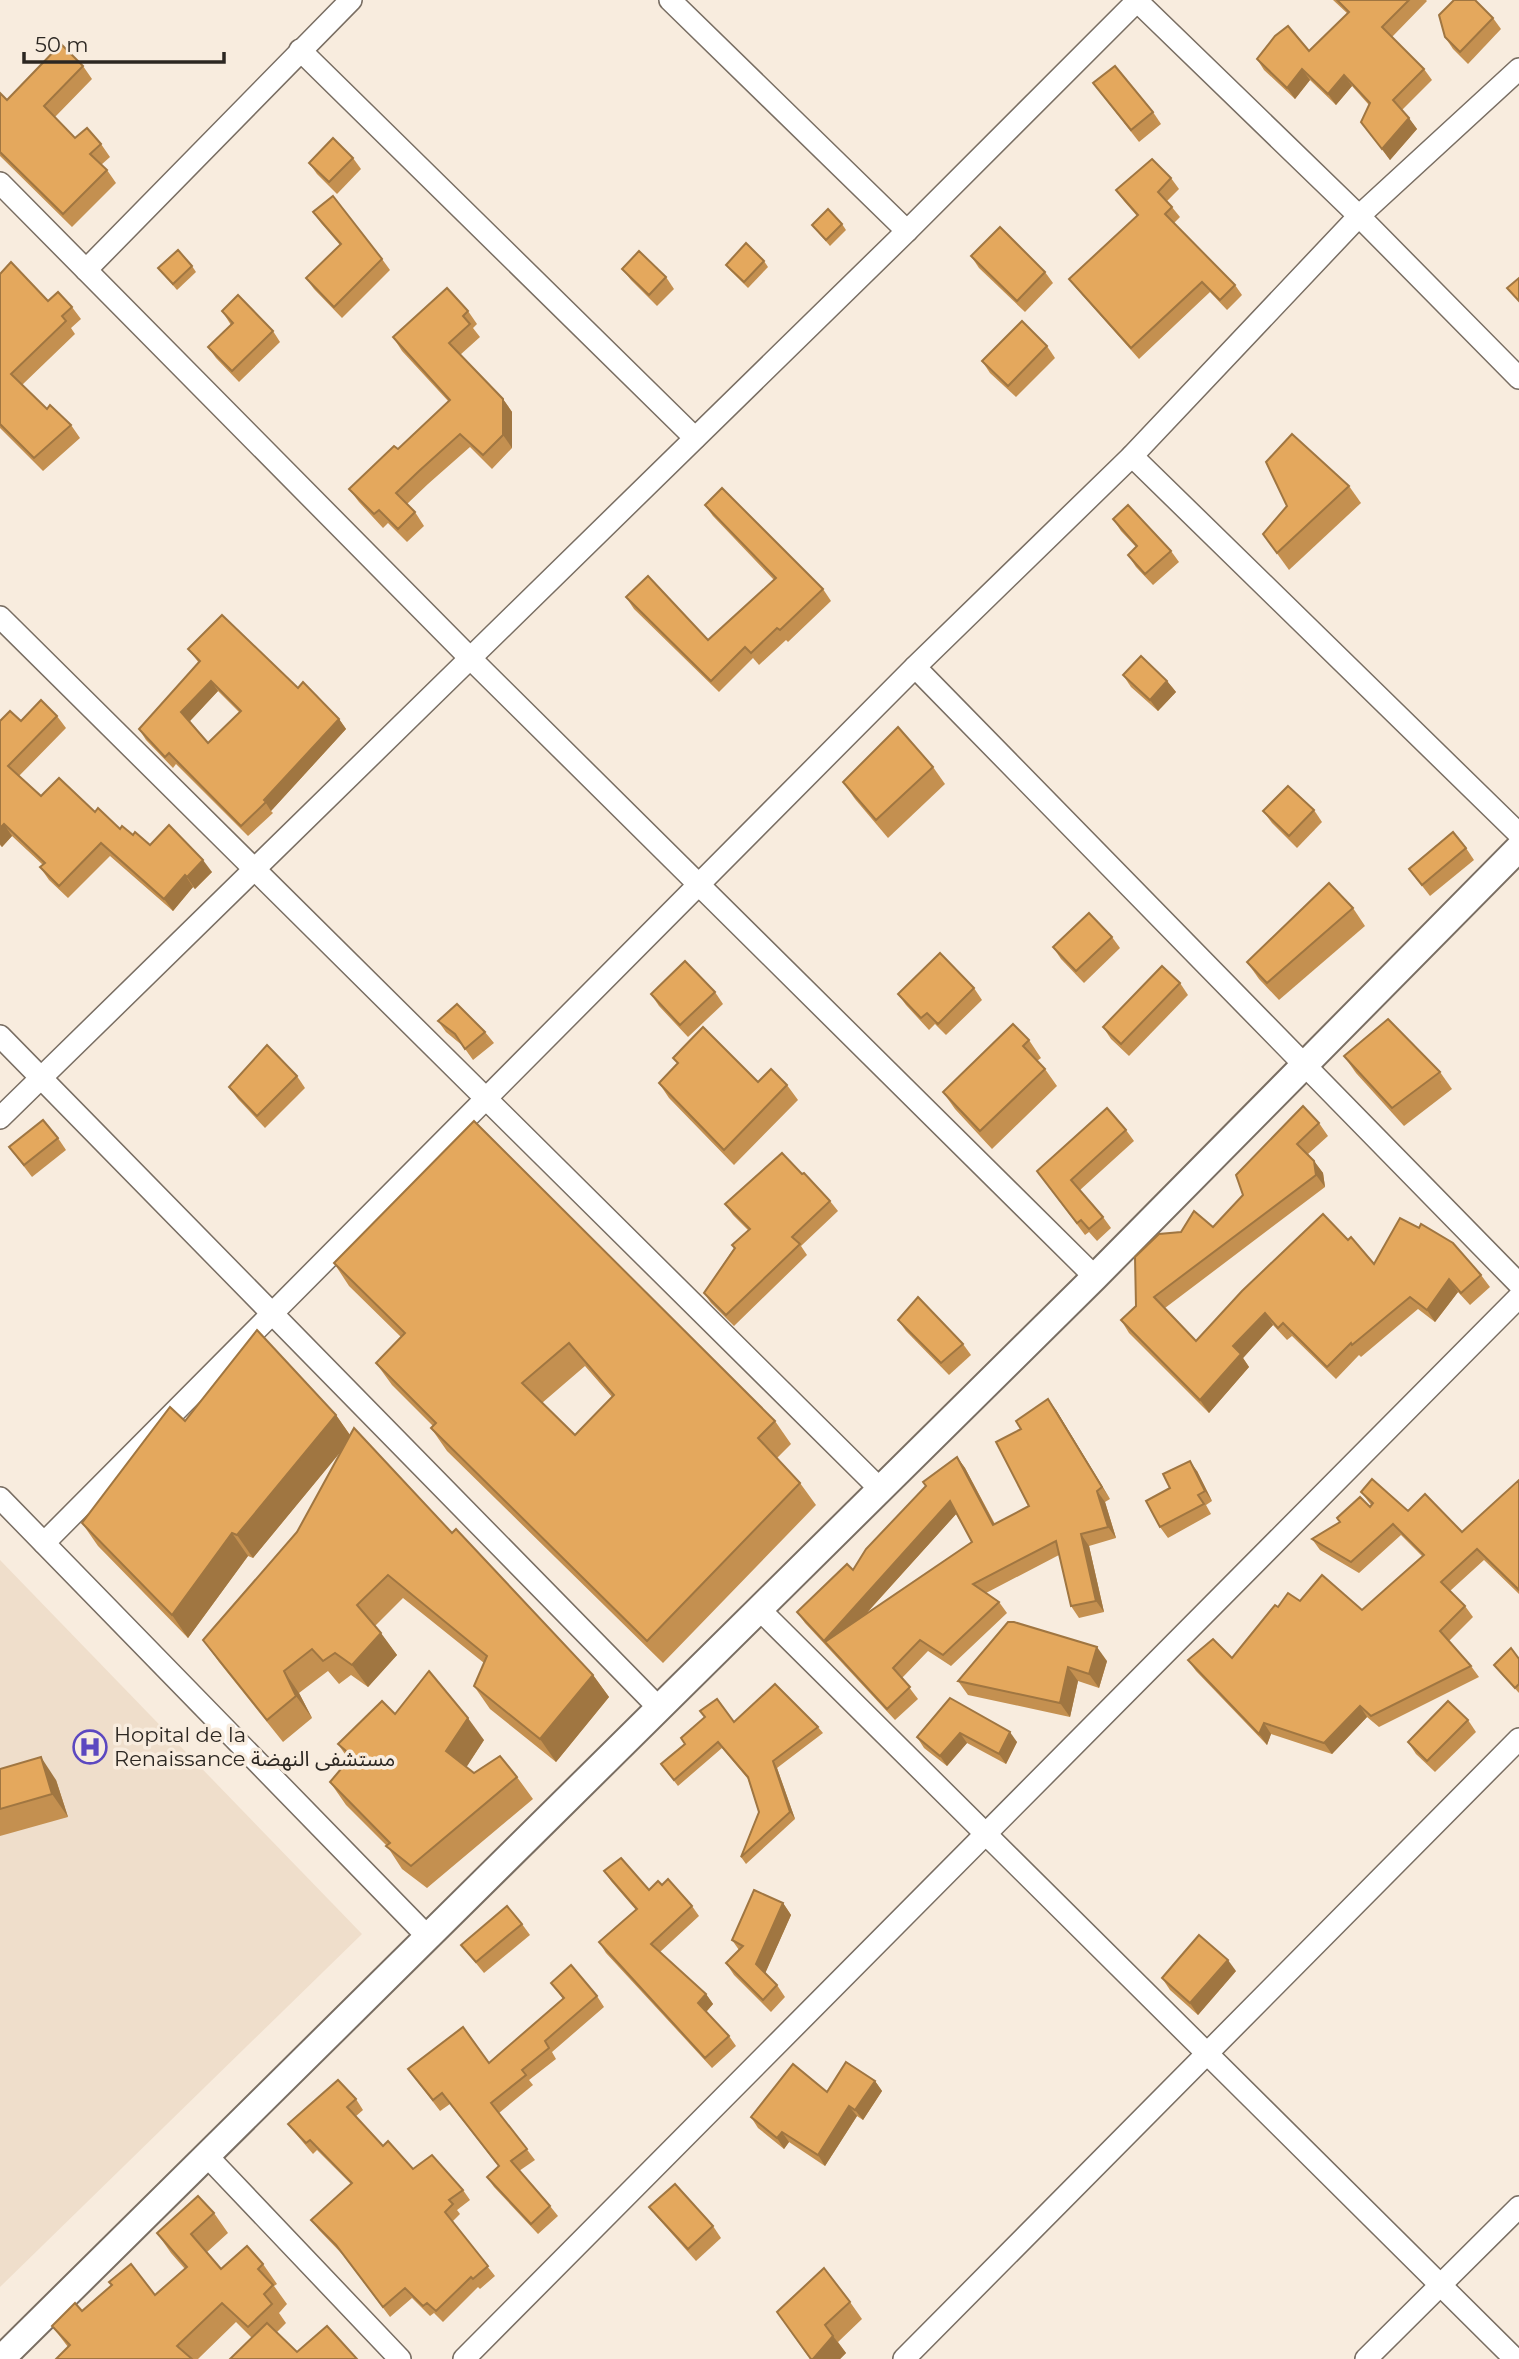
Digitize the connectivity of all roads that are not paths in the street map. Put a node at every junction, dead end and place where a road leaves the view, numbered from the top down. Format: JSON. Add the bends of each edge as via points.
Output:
{"nodes":[{"id":1,"x":351,"y":0,"type":"edge"},
{"id":2,"x":670,"y":0,"type":"edge"},
{"id":3,"x":1137,"y":0,"type":"edge"},
{"id":4,"x":300,"y":50,"type":"junction"},
{"id":5,"x":1519,"y":69,"type":"edge"},
{"id":6,"x":0,"y":183,"type":"edge"},
{"id":7,"x":1359,"y":216,"type":"junction"},
{"id":8,"x":907,"y":231,"type":"junction"},
{"id":9,"x":86,"y":270,"type":"junction"},
{"id":10,"x":1519,"y":378,"type":"edge"},
{"id":11,"x":695,"y":438,"type":"junction"},
{"id":12,"x":1132,"y":456,"type":"junction"},
{"id":13,"x":0,"y":617,"type":"edge"},
{"id":14,"x":471,"y":659,"type":"junction"},
{"id":15,"x":915,"y":667,"type":"junction"},
{"id":16,"x":1519,"y":834,"type":"edge"},
{"id":17,"x":1519,"y":848,"type":"edge"},
{"id":18,"x":255,"y":869,"type":"junction"},
{"id":19,"x":699,"y":886,"type":"junction"},
{"id":20,"x":0,"y":1036,"type":"edge"},
{"id":21,"x":1304,"y":1067,"type":"junction"},
{"id":22,"x":41,"y":1078,"type":"junction"},
{"id":23,"x":486,"y":1100,"type":"junction"},
{"id":24,"x":0,"y":1118,"type":"edge"},
{"id":25,"x":1094,"y":1277,"type":"junction"},
{"id":26,"x":1519,"y":1284,"type":"edge"},
{"id":27,"x":1519,"y":1297,"type":"edge"},
{"id":28,"x":273,"y":1313,"type":"junction"},
{"id":29,"x":880,"y":1489,"type":"junction"},
{"id":30,"x":0,"y":1498,"type":"edge"},
{"id":31,"x":44,"y":1543,"type":"junction"},
{"id":32,"x":759,"y":1609,"type":"junction"},
{"id":33,"x":660,"y":1709,"type":"junction"},
{"id":34,"x":1519,"y":1739,"type":"edge"},
{"id":35,"x":984,"y":1832,"type":"junction"},
{"id":36,"x":428,"y":1937,"type":"junction"},
{"id":37,"x":1208,"y":2055,"type":"junction"},
{"id":38,"x":206,"y":2156,"type":"junction"},
{"id":39,"x":1519,"y":2207,"type":"edge"},
{"id":40,"x":1440,"y":2284,"type":"junction"},
{"id":41,"x":1,"y":2359,"type":"edge"},
{"id":42,"x":400,"y":2359,"type":"edge"},
{"id":43,"x":464,"y":2359,"type":"edge"},
{"id":44,"x":904,"y":2359,"type":"edge"},
{"id":45,"x":1366,"y":2359,"type":"edge"},
{"id":46,"x":1515,"y":2359,"type":"edge"}],
"edges":[{"from":1,"to":4,"type":"street"},
{"from":2,"to":8,"type":"street"},
{"from":3,"to":7,"type":"street"},
{"from":3,"to":8,"type":"street"},
{"from":4,"to":9,"type":"street"},
{"from":4,"to":11,"type":"street"},
{"from":5,"to":7,"type":"street"},
{"from":6,"to":9,"type":"street"},
{"from":7,"to":10,"type":"street"},
{"from":7,"to":12,"type":"street"},
{"from":8,"to":11,"type":"street"},
{"from":9,"to":14,"type":"street"},
{"from":11,"to":14,"type":"street"},
{"from":12,"to":15,"type":"street"},
{"from":12,"to":16,"type":"street"},
{"from":13,"to":18,"type":"street"},
{"from":14,"to":18,"type":"street"},
{"from":14,"to":19,"type":"street"},
{"from":15,"to":19,"type":"street"},
{"from":15,"to":21,"type":"street"},
{"from":17,"to":21,"type":"street"},
{"from":18,"to":22,"type":"street"},
{"from":18,"to":23,"type":"street"},
{"from":19,"to":23,"type":"street"},
{"from":19,"to":25,"type":"street"},
{"from":20,"to":22,"type":"street"},
{"from":21,"to":25,"type":"street"},
{"from":21,"to":26,"type":"street"},
{"from":22,"to":24,"type":"street"},
{"from":22,"to":28,"type":"street"},
{"from":23,"to":28,"type":"street"},
{"from":23,"to":29,"type":"street"},
{"from":25,"to":29,"type":"street"},
{"from":27,"to":35,"type":"street"},
{"from":28,"to":31,"type":"street"},
{"from":28,"to":33,"type":"street"},
{"from":29,"to":32,"type":"street"},
{"from":30,"to":31,"type":"street"},
{"from":31,"to":36,"type":"street"},
{"from":32,"to":33,"type":"street"},
{"from":32,"to":35,"type":"street"},
{"from":33,"to":36,"type":"street"},
{"from":34,"to":37,"type":"street"},
{"from":35,"to":37,"type":"street"},
{"from":35,"to":43,"type":"street"},
{"from":36,"to":38,"type":"street"},
{"from":37,"to":40,"type":"street"},
{"from":37,"to":44,"type":"street"},
{"from":38,"to":41,"type":"street"},
{"from":38,"to":42,"type":"street"},
{"from":39,"to":40,"type":"street"},
{"from":40,"to":45,"type":"street"},
{"from":40,"to":46,"type":"street"}]}
